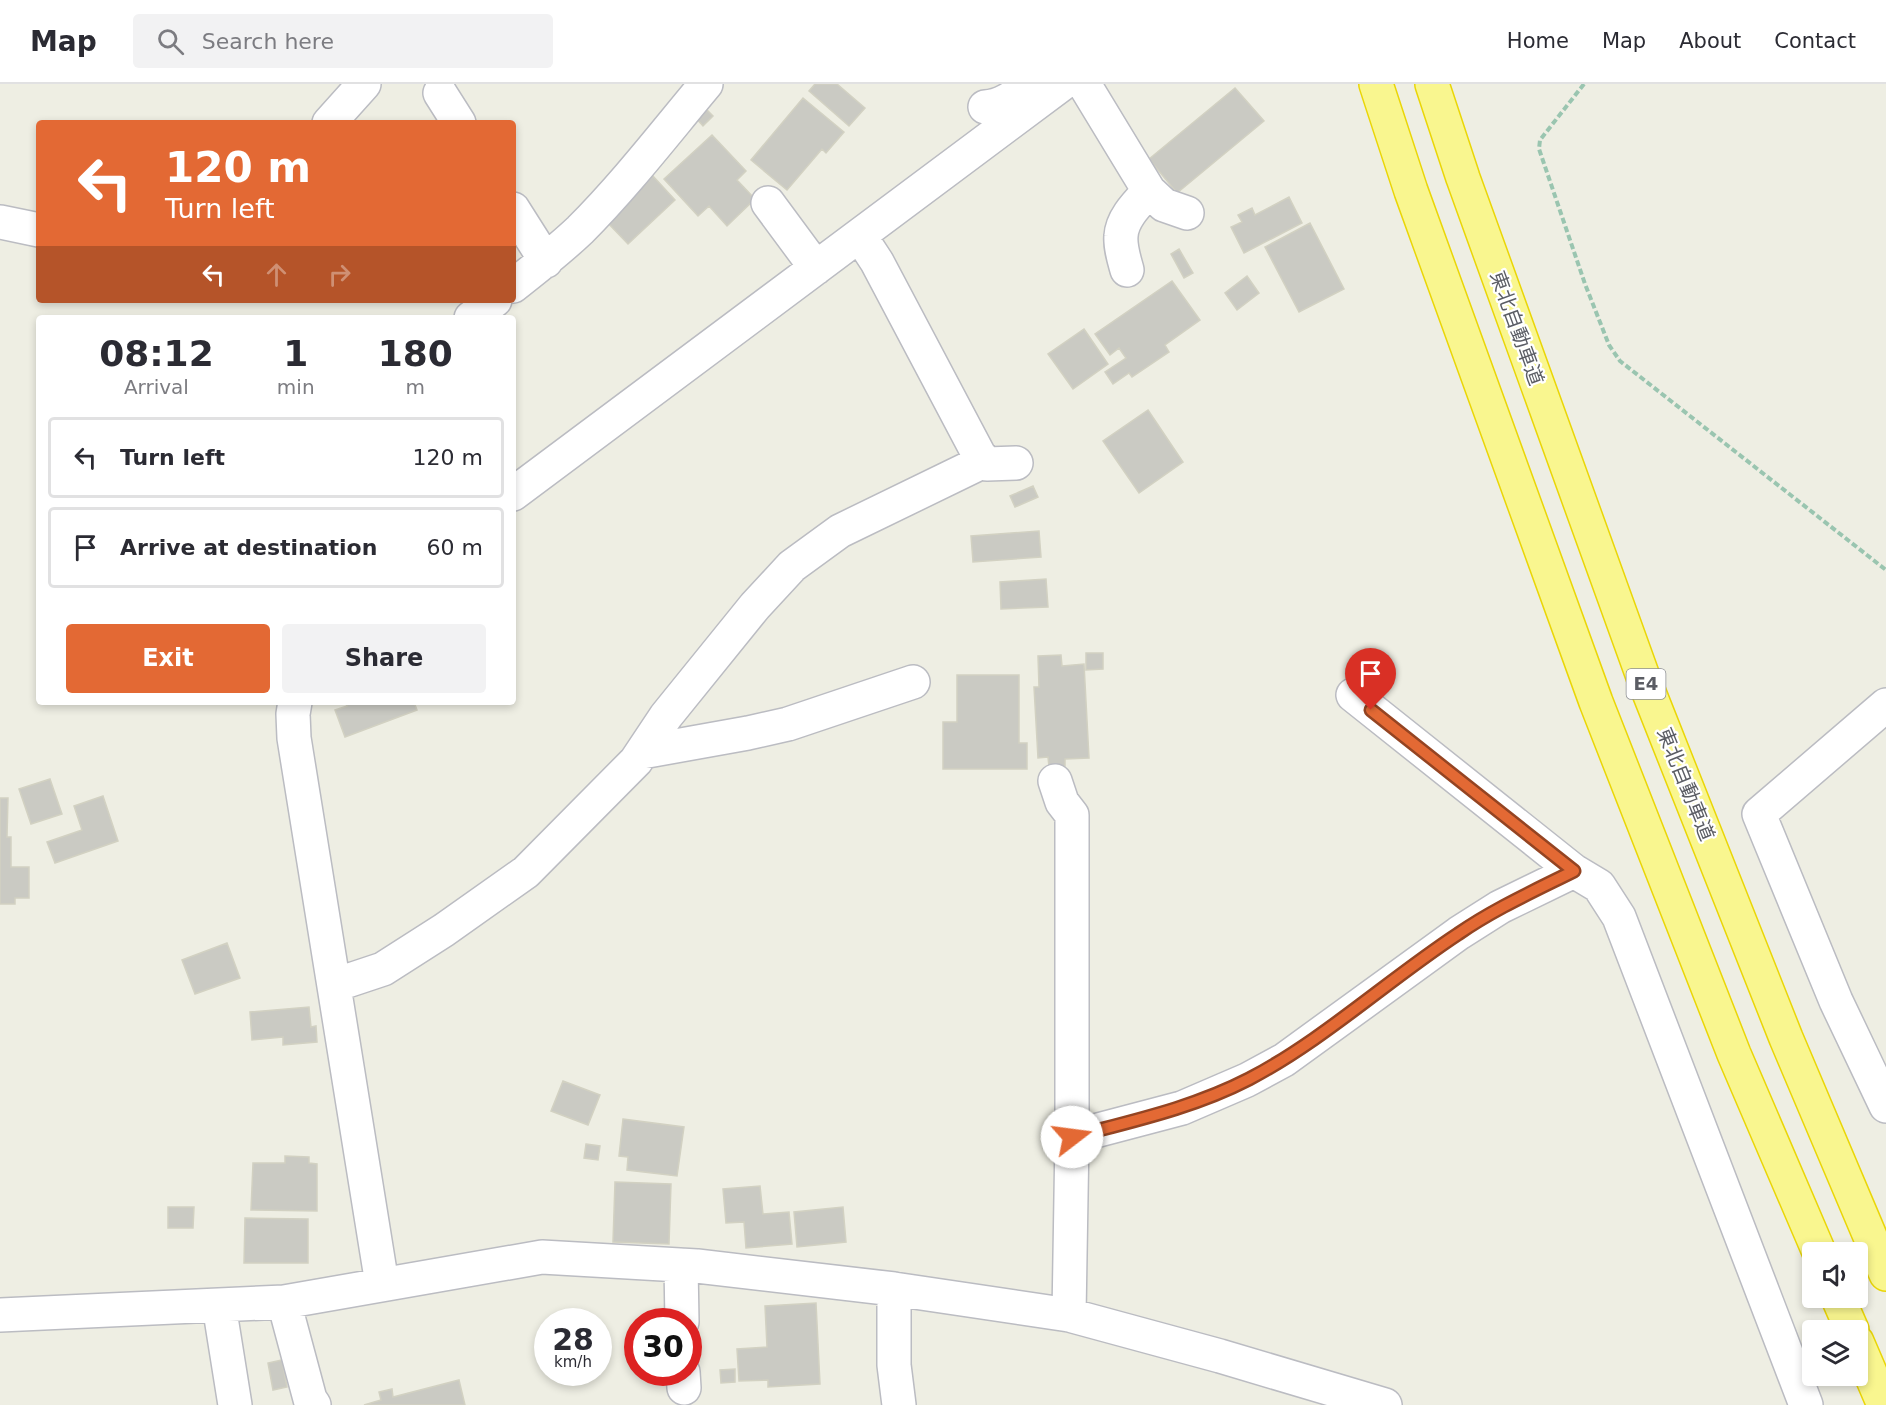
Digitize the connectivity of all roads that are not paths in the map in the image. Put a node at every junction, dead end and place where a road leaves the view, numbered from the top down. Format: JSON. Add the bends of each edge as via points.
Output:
{"nodes":[{"id":1,"x":364,"y":84,"type":"edge"},
{"id":2,"x":706,"y":84,"type":"edge"},
{"id":3,"x":1031,"y":84,"type":"edge"},
{"id":4,"x":1062,"y":84,"type":"edge"},
{"id":5,"x":1084,"y":84,"type":"edge"},
{"id":6,"x":1376,"y":84,"type":"edge"},
{"id":7,"x":1432,"y":84,"type":"edge"},
{"id":8,"x":440,"y":93,"type":"dead end"},
{"id":9,"x":985,"y":107,"type":"dead end"},
{"id":10,"x":332,"y":120,"type":"edge"},
{"id":11,"x":457,"y":120,"type":"edge"},
{"id":12,"x":1149,"y":190,"type":"junction"},
{"id":13,"x":768,"y":203,"type":"dead end"},
{"id":14,"x":1187,"y":213,"type":"dead end"},
{"id":15,"x":516,"y":214,"type":"edge"},
{"id":16,"x":0,"y":222,"type":"edge"},
{"id":17,"x":36,"y":229,"type":"edge"},
{"id":18,"x":860,"y":236,"type":"junction"},
{"id":19,"x":546,"y":261,"type":"junction"},
{"id":20,"x":816,"y":268,"type":"junction"},
{"id":21,"x":1127,"y":270,"type":"dead end"},
{"id":22,"x":516,"y":284,"type":"edge"},
{"id":23,"x":491,"y":303,"type":"edge"},
{"id":24,"x":475,"y":315,"type":"edge"},
{"id":25,"x":984,"y":460,"type":"junction"},
{"id":26,"x":1016,"y":463,"type":"dead end"},
{"id":27,"x":516,"y":492,"type":"edge"},
{"id":28,"x":913,"y":682,"type":"dead end"},
{"id":29,"x":1353,"y":695,"type":"dead end"},
{"id":30,"x":294,"y":705,"type":"edge"},
{"id":31,"x":1886,"y":705,"type":"edge"},
{"id":32,"x":642,"y":752,"type":"junction"},
{"id":33,"x":1054,"y":781,"type":"dead end"},
{"id":34,"x":1574,"y":871,"type":"junction"},
{"id":35,"x":335,"y":985,"type":"junction"},
{"id":36,"x":1886,"y":1106,"type":"edge"},
{"id":37,"x":1072,"y":1137,"type":"junction"},
{"id":38,"x":1815,"y":1242,"type":"edge"},
{"id":39,"x":681,"y":1265,"type":"junction"},
{"id":40,"x":1886,"y":1274,"type":"edge"},
{"id":41,"x":382,"y":1284,"type":"junction"},
{"id":42,"x":894,"y":1289,"type":"junction"},
{"id":43,"x":284,"y":1302,"type":"junction"},
{"id":44,"x":219,"y":1305,"type":"junction"},
{"id":45,"x":682,"y":1308,"type":"edge"},
{"id":46,"x":0,"y":1315,"type":"edge"},
{"id":47,"x":1070,"y":1315,"type":"junction"},
{"id":48,"x":1868,"y":1368,"type":"edge"},
{"id":49,"x":1340,"y":1398,"type":"edge"},
{"id":50,"x":235,"y":1405,"type":"edge"},
{"id":51,"x":314,"y":1405,"type":"edge"},
{"id":52,"x":899,"y":1405,"type":"edge"},
{"id":53,"x":1385,"y":1405,"type":"edge"},
{"id":54,"x":1806,"y":1405,"type":"edge"},
{"id":55,"x":1884,"y":1405,"type":"edge"}],
"edges":[{"from":1,"to":10,"type":"street"},
{"from":2,"to":19,"type":"street","via":[[626,180]]},
{"from":3,"to":9,"type":"street","via":[[1005,102]]},
{"from":4,"to":18,"type":"street"},
{"from":5,"to":12,"type":"street"},
{"from":6,"to":38,"type":"highway","via":[[1600,713],[1734,1054]]},
{"from":7,"to":40,"type":"highway","name":"東北自動車道","number":"E4","via":[[1646,685],[1786,1038]]},
{"from":8,"to":11,"type":"street"},
{"from":12,"to":14,"type":"street","via":[[1164,205]]},
{"from":12,"to":21,"type":"street","via":[[1131,211],[1121,234]]},
{"from":13,"to":20,"type":"street"},
{"from":15,"to":19,"type":"street"},
{"from":16,"to":17,"type":"street"},
{"from":18,"to":20,"type":"street"},
{"from":18,"to":25,"type":"street","via":[[878,262]]},
{"from":19,"to":22,"type":"street"},
{"from":20,"to":27,"type":"street"},
{"from":23,"to":24,"type":"street"},
{"from":25,"to":26,"type":"street","via":[[987,464]]},
{"from":25,"to":32,"type":"street","via":[[840,531],[792,566],[666,716]]},
{"from":28,"to":32,"type":"street","via":[[788,724]]},
{"from":29,"to":34,"type":"street"},
{"from":30,"to":35,"type":"street","via":[[294,738]]},
{"from":31,"to":36,"type":"street","via":[[1759,814],[1836,1001]]},
{"from":32,"to":35,"type":"street","via":[[526,872],[383,969]]},
{"from":33,"to":37,"type":"street","via":[[1072,815]]},
{"from":34,"to":37,"type":"street","via":[[1500,907],[1459,933],[1284,1060],[1247,1080],[1182,1108]]},
{"from":34,"to":54,"type":"street","via":[[1599,886],[1619,917]]},
{"from":35,"to":41,"type":"street"},
{"from":37,"to":47,"type":"street"},
{"from":39,"to":41,"type":"street","via":[[542,1257]]},
{"from":39,"to":42,"type":"street"},
{"from":39,"to":45,"type":"street"},
{"from":41,"to":43,"type":"street"},
{"from":42,"to":47,"type":"street"},
{"from":42,"to":52,"type":"street","via":[[894,1365]]},
{"from":43,"to":44,"type":"street"},
{"from":43,"to":51,"type":"street"},
{"from":44,"to":46,"type":"street"},
{"from":44,"to":50,"type":"street"},
{"from":47,"to":49,"type":"street","via":[[1220,1356]]},
{"from":48,"to":55,"type":"highway"},
{"from":49,"to":53,"type":"street"}]}
